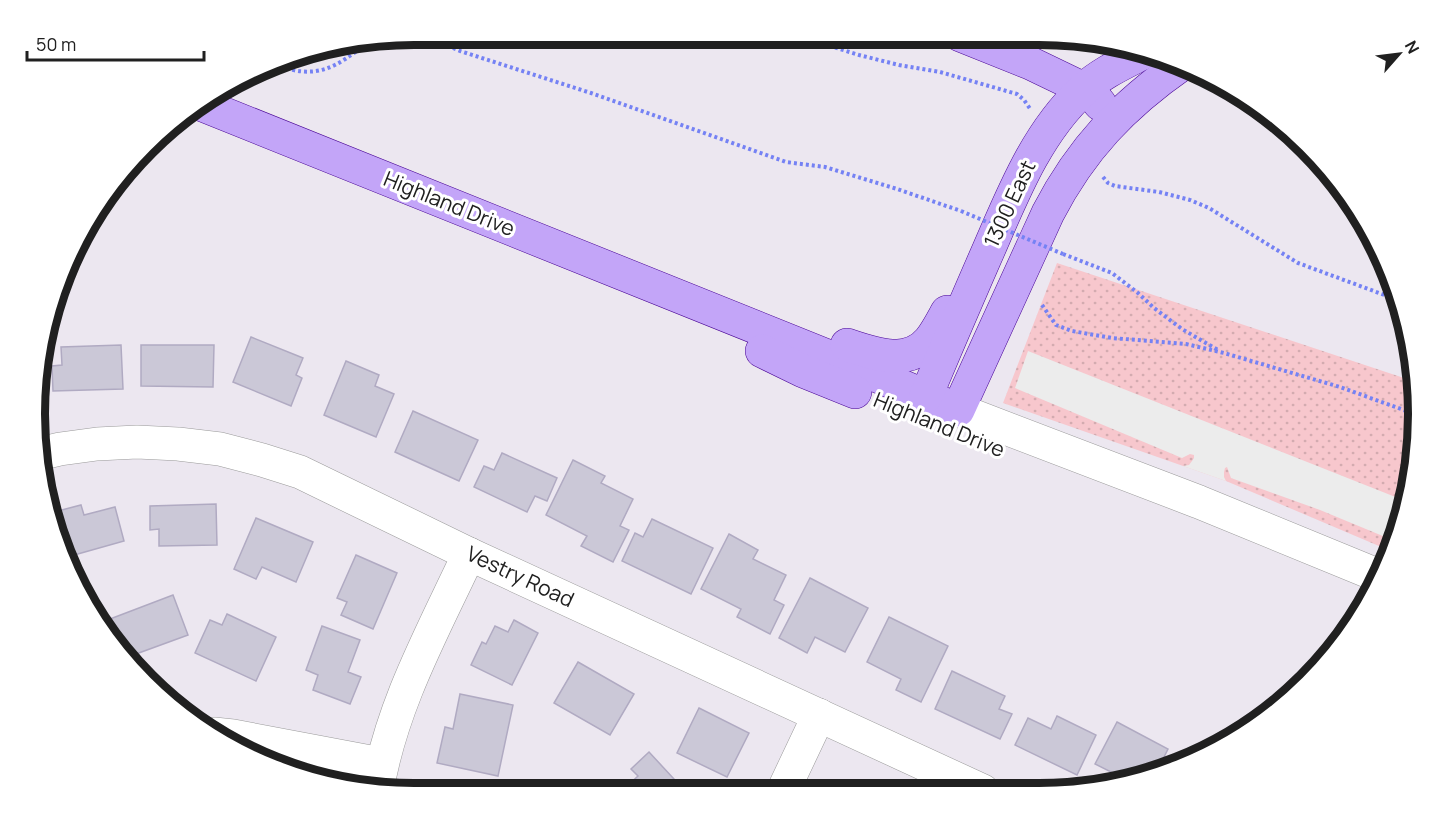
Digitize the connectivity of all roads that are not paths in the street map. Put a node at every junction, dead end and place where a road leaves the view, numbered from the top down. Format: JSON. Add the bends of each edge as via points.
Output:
{"nodes":[{"id":1,"x":985,"y":45,"type":"edge"},
{"id":2,"x":1133,"y":57,"type":"edge"},
{"id":3,"x":1173,"y":71,"type":"edge"},
{"id":4,"x":1084,"y":89,"type":"junction"},
{"id":5,"x":208,"y":107,"type":"edge"},
{"id":6,"x":1102,"y":133,"type":"junction"},
{"id":7,"x":987,"y":254,"type":"junction"},
{"id":8,"x":698,"y":304,"type":"junction"},
{"id":9,"x":926,"y":396,"type":"junction"},
{"id":10,"x":955,"y":420,"type":"junction"},
{"id":11,"x":47,"y":452,"type":"edge"},
{"id":12,"x":469,"y":554,"type":"junction"},
{"id":13,"x":1372,"y":573,"type":"edge"},
{"id":14,"x":819,"y":715,"type":"junction"},
{"id":15,"x":234,"y":737,"type":"edge"},
{"id":16,"x":379,"y":777,"type":"edge"},
{"id":17,"x":787,"y":783,"type":"edge"},
{"id":18,"x":966,"y":783,"type":"edge"}],
"edges":[{"from":1,"to":4,"type":"main road"},
{"from":2,"to":4,"type":"main road","name":"1300 East"},
{"from":3,"to":6,"type":"main road","name":"1300 East"},
{"from":4,"to":6,"type":"main road","via":[[1103,110]]},
{"from":4,"to":7,"type":"main road","name":"1300 East","via":[[1035,152]]},
{"from":5,"to":8,"type":"main road","name":"Highland Drive"},
{"from":6,"to":10,"type":"main road","name":"1300 East","via":[[1084,154],[1048,213]]},
{"from":7,"to":8,"type":"main road","via":[[929,341],[905,356],[873,354],[757,315]]},
{"from":7,"to":9,"type":"main road","name":"1300 East"},
{"from":8,"to":9,"type":"main road","name":"Highland Drive"},
{"from":8,"to":10,"type":"main road","name":"Highland Drive","via":[[750,344],[802,371]]},
{"from":9,"to":10,"type":"main road","name":"Highland Drive"},
{"from":10,"to":13,"type":"street","name":"Highland Drive","via":[[1078,479],[1142,495],[1199,502]]},
{"from":11,"to":12,"type":"street","name":"Vestry Road","via":[[137,442],[220,449],[300,472]]},
{"from":12,"to":14,"type":"street","name":"Vestry Road"},
{"from":12,"to":16,"type":"street","via":[[394,718]]},
{"from":14,"to":17,"type":"street"},
{"from":14,"to":18,"type":"street","name":"Vestry Road"},
{"from":15,"to":16,"type":"street"}]}
